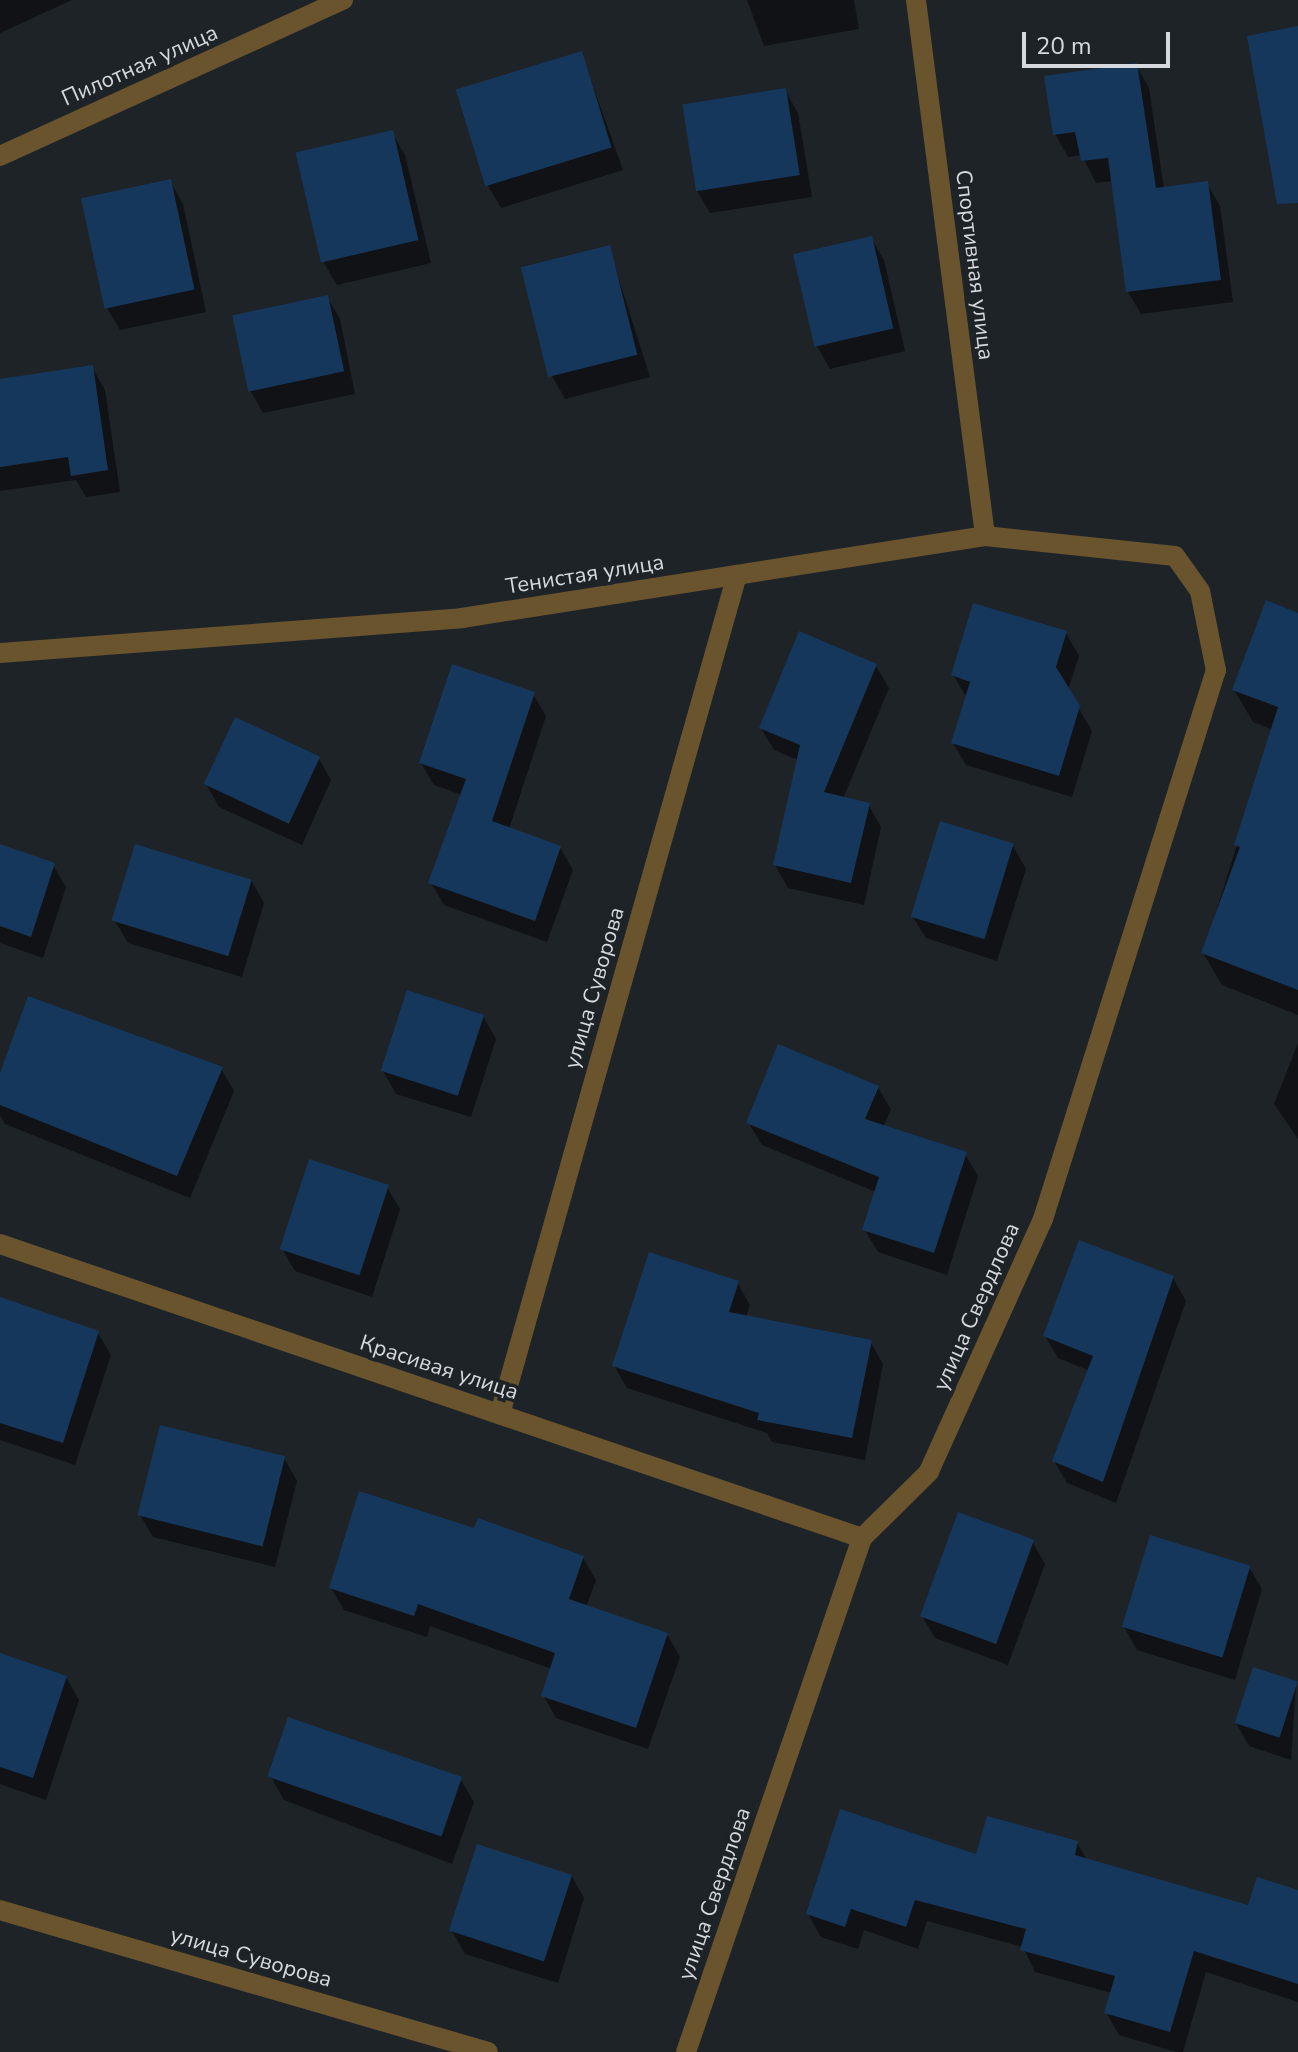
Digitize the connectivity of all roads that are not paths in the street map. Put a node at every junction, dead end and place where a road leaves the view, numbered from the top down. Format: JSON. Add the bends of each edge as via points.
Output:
{"nodes":[{"id":1,"x":343,"y":0,"type":"edge"},
{"id":2,"x":916,"y":0,"type":"edge"},
{"id":3,"x":0,"y":156,"type":"edge"},
{"id":4,"x":985,"y":536,"type":"junction"},
{"id":5,"x":1175,"y":556,"type":"joint"},
{"id":6,"x":737,"y":575,"type":"junction"},
{"id":7,"x":0,"y":653,"type":"edge"},
{"id":8,"x":0,"y":1244,"type":"edge"},
{"id":9,"x":500,"y":1414,"type":"junction"},
{"id":10,"x":862,"y":1538,"type":"junction"},
{"id":11,"x":0,"y":1910,"type":"edge"},
{"id":12,"x":488,"y":2052,"type":"edge"},
{"id":13,"x":686,"y":2052,"type":"edge"}],
"edges":[{"from":1,"to":3,"type":"street","name":"Пилотная улица"},
{"from":2,"to":4,"type":"street","name":"Спортивная улица"},
{"from":4,"to":5,"type":"street","name":"Тенистая улица"},
{"from":4,"to":6,"type":"street","name":"Тенистая улица"},
{"from":5,"to":10,"type":"street","name":"улица Свердлова","via":[[1200,591],[1216,670],[1043,1219],[929,1472]]},
{"from":6,"to":7,"type":"street","name":"Тенистая улица","via":[[462,618]]},
{"from":6,"to":9,"type":"street","name":"улица Суворова"},
{"from":8,"to":9,"type":"street","name":"Красивая улица"},
{"from":9,"to":10,"type":"street","name":"Красивая улица"},
{"from":10,"to":13,"type":"street","name":"улица Свердлова"},
{"from":11,"to":12,"type":"street","name":"улица Суворова"}]}
